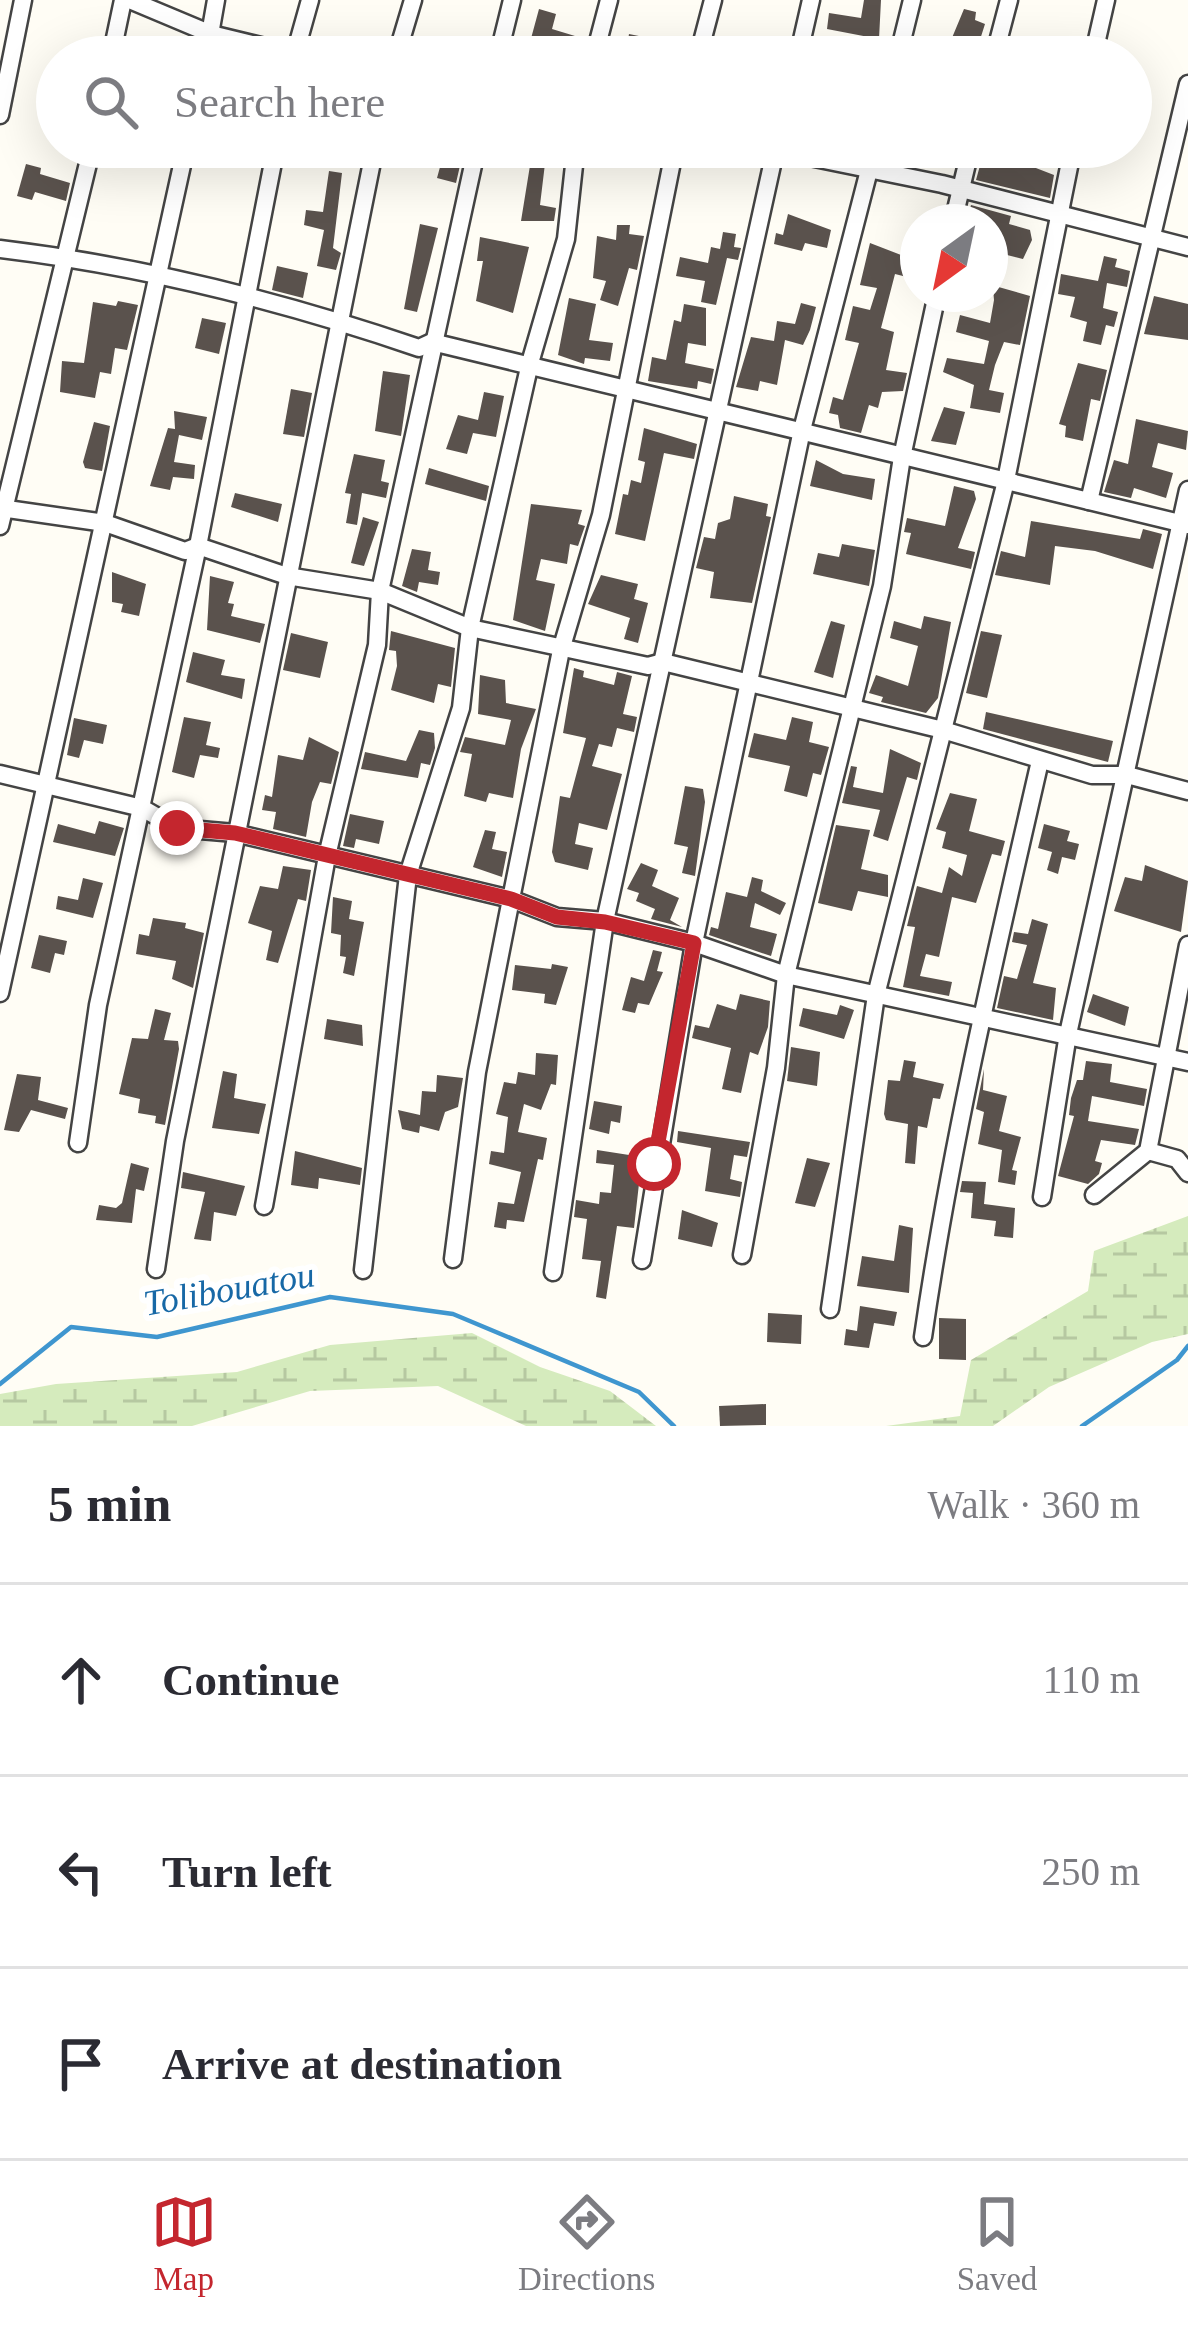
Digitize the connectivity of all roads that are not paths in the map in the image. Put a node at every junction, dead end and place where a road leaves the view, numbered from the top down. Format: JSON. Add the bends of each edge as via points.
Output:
{"nodes":[{"id":1,"x":23,"y":0,"type":"edge"},
{"id":2,"x":126,"y":0,"type":"edge"},
{"id":3,"x":216,"y":0,"type":"edge"},
{"id":4,"x":310,"y":0,"type":"edge"},
{"id":5,"x":413,"y":0,"type":"edge"},
{"id":6,"x":512,"y":0,"type":"edge"},
{"id":7,"x":609,"y":0,"type":"edge"},
{"id":8,"x":713,"y":0,"type":"edge"},
{"id":9,"x":812,"y":0,"type":"edge"},
{"id":10,"x":912,"y":0,"type":"edge"},
{"id":11,"x":1009,"y":0,"type":"edge"},
{"id":12,"x":1106,"y":0,"type":"edge"},
{"id":13,"x":211,"y":34,"type":"junction"},
{"id":14,"x":117,"y":36,"type":"edge"},
{"id":15,"x":219,"y":36,"type":"edge"},
{"id":16,"x":302,"y":36,"type":"edge"},
{"id":17,"x":402,"y":36,"type":"edge"},
{"id":18,"x":503,"y":36,"type":"edge"},
{"id":19,"x":600,"y":36,"type":"edge"},
{"id":20,"x":704,"y":36,"type":"edge"},
{"id":21,"x":803,"y":36,"type":"edge"},
{"id":22,"x":903,"y":36,"type":"edge"},
{"id":23,"x":1000,"y":36,"type":"edge"},
{"id":24,"x":1098,"y":36,"type":"edge"},
{"id":25,"x":1188,"y":84,"type":"edge"},
{"id":26,"x":0,"y":115,"type":"edge"},
{"id":27,"x":88,"y":168,"type":"edge"},
{"id":28,"x":182,"y":168,"type":"edge"},
{"id":29,"x":272,"y":168,"type":"edge"},
{"id":30,"x":371,"y":168,"type":"edge"},
{"id":31,"x":472,"y":168,"type":"edge"},
{"id":32,"x":574,"y":168,"type":"edge"},
{"id":33,"x":671,"y":168,"type":"edge"},
{"id":34,"x":766,"y":168,"type":"edge"},
{"id":35,"x":861,"y":168,"type":"edge"},
{"id":36,"x":965,"y":168,"type":"edge"},
{"id":37,"x":1068,"y":168,"type":"edge"},
{"id":38,"x":870,"y":170,"type":"junction"},
{"id":39,"x":960,"y":188,"type":"junction"},
{"id":40,"x":956,"y":204,"type":"edge"},
{"id":41,"x":1058,"y":214,"type":"junction"},
{"id":42,"x":1153,"y":238,"type":"junction"},
{"id":43,"x":1188,"y":247,"type":"edge"},
{"id":44,"x":0,"y":249,"type":"edge"},
{"id":45,"x":69,"y":257,"type":"junction"},
{"id":46,"x":158,"y":278,"type":"junction"},
{"id":47,"x":246,"y":298,"type":"junction"},
{"id":48,"x":933,"y":312,"type":"edge"},
{"id":49,"x":338,"y":320,"type":"junction"},
{"id":50,"x":432,"y":342,"type":"junction"},
{"id":51,"x":530,"y":363,"type":"junction"},
{"id":52,"x":623,"y":392,"type":"junction"},
{"id":53,"x":718,"y":414,"type":"junction"},
{"id":54,"x":802,"y":430,"type":"junction"},
{"id":55,"x":902,"y":457,"type":"junction"},
{"id":56,"x":1005,"y":485,"type":"junction"},
{"id":57,"x":1188,"y":490,"type":"edge"},
{"id":58,"x":1089,"y":501,"type":"junction"},
{"id":59,"x":1,"y":514,"type":"edge"},
{"id":60,"x":105,"y":523,"type":"junction"},
{"id":61,"x":1184,"y":525,"type":"edge"},
{"id":62,"x":198,"y":546,"type":"junction"},
{"id":63,"x":287,"y":576,"type":"junction"},
{"id":64,"x":380,"y":591,"type":"junction"},
{"id":65,"x":470,"y":628,"type":"junction"},
{"id":66,"x":561,"y":650,"type":"junction"},
{"id":67,"x":663,"y":662,"type":"junction"},
{"id":68,"x":752,"y":683,"type":"junction"},
{"id":69,"x":849,"y":710,"type":"junction"},
{"id":70,"x":944,"y":730,"type":"junction"},
{"id":71,"x":1040,"y":761,"type":"junction"},
{"id":72,"x":0,"y":774,"type":"edge"},
{"id":73,"x":1127,"y":775,"type":"junction"},
{"id":74,"x":44,"y":785,"type":"junction"},
{"id":75,"x":1188,"y":791,"type":"edge"},
{"id":76,"x":142,"y":808,"type":"junction"},
{"id":77,"x":235,"y":833,"type":"junction"},
{"id":78,"x":327,"y":856,"type":"junction"},
{"id":79,"x":408,"y":875,"type":"junction"},
{"id":80,"x":511,"y":899,"type":"junction"},
{"id":81,"x":605,"y":922,"type":"junction"},
{"id":82,"x":694,"y":943,"type":"junction"},
{"id":83,"x":1188,"y":945,"type":"edge"},
{"id":84,"x":786,"y":974,"type":"junction"},
{"id":85,"x":0,"y":993,"type":"edge"},
{"id":86,"x":877,"y":995,"type":"junction"},
{"id":87,"x":977,"y":1020,"type":"junction"},
{"id":88,"x":1068,"y":1034,"type":"junction"},
{"id":89,"x":1166,"y":1055,"type":"junction"},
{"id":90,"x":1188,"y":1062,"type":"edge"},
{"id":91,"x":77,"y":1143,"type":"dead end"},
{"id":92,"x":1148,"y":1151,"type":"junction"},
{"id":93,"x":1188,"y":1173,"type":"edge"},
{"id":94,"x":1094,"y":1195,"type":"dead end"},
{"id":95,"x":1042,"y":1197,"type":"dead end"},
{"id":96,"x":264,"y":1206,"type":"dead end"},
{"id":97,"x":742,"y":1256,"type":"dead end"},
{"id":98,"x":452,"y":1259,"type":"dead end"},
{"id":99,"x":642,"y":1259,"type":"dead end"},
{"id":100,"x":156,"y":1269,"type":"dead end"},
{"id":101,"x":363,"y":1270,"type":"dead end"},
{"id":102,"x":553,"y":1272,"type":"dead end"},
{"id":103,"x":830,"y":1309,"type":"dead end"},
{"id":104,"x":923,"y":1337,"type":"dead end"}],
"edges":[{"from":1,"to":26,"type":"street"},
{"from":2,"to":13,"type":"street"},
{"from":2,"to":14,"type":"street"},
{"from":3,"to":13,"type":"street"},
{"from":4,"to":16,"type":"street"},
{"from":5,"to":17,"type":"street"},
{"from":6,"to":18,"type":"street"},
{"from":7,"to":19,"type":"street"},
{"from":8,"to":20,"type":"street"},
{"from":9,"to":21,"type":"street"},
{"from":10,"to":22,"type":"street"},
{"from":11,"to":23,"type":"street"},
{"from":12,"to":24,"type":"street"},
{"from":13,"to":15,"type":"street"},
{"from":25,"to":42,"type":"street"},
{"from":27,"to":45,"type":"street"},
{"from":28,"to":46,"type":"street"},
{"from":29,"to":47,"type":"street"},
{"from":30,"to":49,"type":"street"},
{"from":31,"to":50,"type":"street"},
{"from":32,"to":51,"type":"street","via":[[566,238]]},
{"from":33,"to":52,"type":"street"},
{"from":34,"to":53,"type":"street"},
{"from":35,"to":38,"type":"street"},
{"from":36,"to":39,"type":"street"},
{"from":37,"to":41,"type":"street"},
{"from":38,"to":39,"type":"street"},
{"from":38,"to":54,"type":"street"},
{"from":39,"to":40,"type":"street"},
{"from":39,"to":41,"type":"street"},
{"from":41,"to":42,"type":"street"},
{"from":41,"to":56,"type":"street"},
{"from":42,"to":43,"type":"street"},
{"from":42,"to":58,"type":"street"},
{"from":44,"to":45,"type":"street"},
{"from":45,"to":46,"type":"street"},
{"from":45,"to":59,"type":"street"},
{"from":46,"to":47,"type":"street"},
{"from":46,"to":60,"type":"street"},
{"from":47,"to":49,"type":"street"},
{"from":47,"to":62,"type":"street"},
{"from":48,"to":55,"type":"street"},
{"from":49,"to":50,"type":"street","via":[[419,348]]},
{"from":49,"to":63,"type":"street"},
{"from":50,"to":51,"type":"street"},
{"from":50,"to":64,"type":"street"},
{"from":51,"to":52,"type":"street"},
{"from":51,"to":65,"type":"street"},
{"from":52,"to":53,"type":"street"},
{"from":52,"to":66,"type":"street","via":[[601,515]]},
{"from":53,"to":54,"type":"street"},
{"from":53,"to":67,"type":"street"},
{"from":54,"to":55,"type":"street"},
{"from":54,"to":68,"type":"street"},
{"from":55,"to":56,"type":"street"},
{"from":55,"to":69,"type":"street","via":[[882,586]]},
{"from":56,"to":58,"type":"street"},
{"from":56,"to":70,"type":"street"},
{"from":57,"to":61,"type":"street"},
{"from":58,"to":61,"type":"street"},
{"from":59,"to":60,"type":"street"},
{"from":60,"to":62,"type":"street","via":[[185,551]]},
{"from":60,"to":74,"type":"street"},
{"from":61,"to":73,"type":"street"},
{"from":62,"to":63,"type":"street"},
{"from":62,"to":76,"type":"street"},
{"from":63,"to":64,"type":"street"},
{"from":63,"to":77,"type":"street"},
{"from":64,"to":65,"type":"street"},
{"from":64,"to":78,"type":"street","via":[[377,645]]},
{"from":65,"to":66,"type":"street"},
{"from":65,"to":79,"type":"street","via":[[461,708]]},
{"from":66,"to":67,"type":"street"},
{"from":66,"to":80,"type":"street"},
{"from":67,"to":68,"type":"street"},
{"from":67,"to":81,"type":"street"},
{"from":68,"to":69,"type":"street"},
{"from":68,"to":82,"type":"street"},
{"from":69,"to":70,"type":"street"},
{"from":69,"to":84,"type":"street"},
{"from":70,"to":71,"type":"street"},
{"from":70,"to":86,"type":"street"},
{"from":71,"to":73,"type":"street"},
{"from":71,"to":87,"type":"street"},
{"from":72,"to":74,"type":"street"},
{"from":73,"to":75,"type":"street"},
{"from":73,"to":88,"type":"street"},
{"from":74,"to":76,"type":"street"},
{"from":74,"to":85,"type":"street"},
{"from":76,"to":77,"type":"street","via":[[177,828]]},
{"from":76,"to":91,"type":"street"},
{"from":77,"to":78,"type":"street"},
{"from":77,"to":100,"type":"street"},
{"from":78,"to":79,"type":"street"},
{"from":78,"to":96,"type":"street"},
{"from":79,"to":80,"type":"street"},
{"from":79,"to":101,"type":"street"},
{"from":80,"to":81,"type":"street","via":[[557,917]]},
{"from":80,"to":98,"type":"street"},
{"from":81,"to":82,"type":"street"},
{"from":81,"to":102,"type":"street"},
{"from":82,"to":84,"type":"street"},
{"from":82,"to":99,"type":"street"},
{"from":83,"to":89,"type":"street"},
{"from":84,"to":86,"type":"street"},
{"from":84,"to":97,"type":"street"},
{"from":86,"to":87,"type":"street"},
{"from":86,"to":103,"type":"street"},
{"from":87,"to":88,"type":"street"},
{"from":87,"to":104,"type":"street"},
{"from":88,"to":89,"type":"street"},
{"from":88,"to":95,"type":"street"},
{"from":89,"to":90,"type":"street"},
{"from":89,"to":92,"type":"street"},
{"from":92,"to":93,"type":"street","via":[[1177,1159]]},
{"from":92,"to":94,"type":"street"}]}
